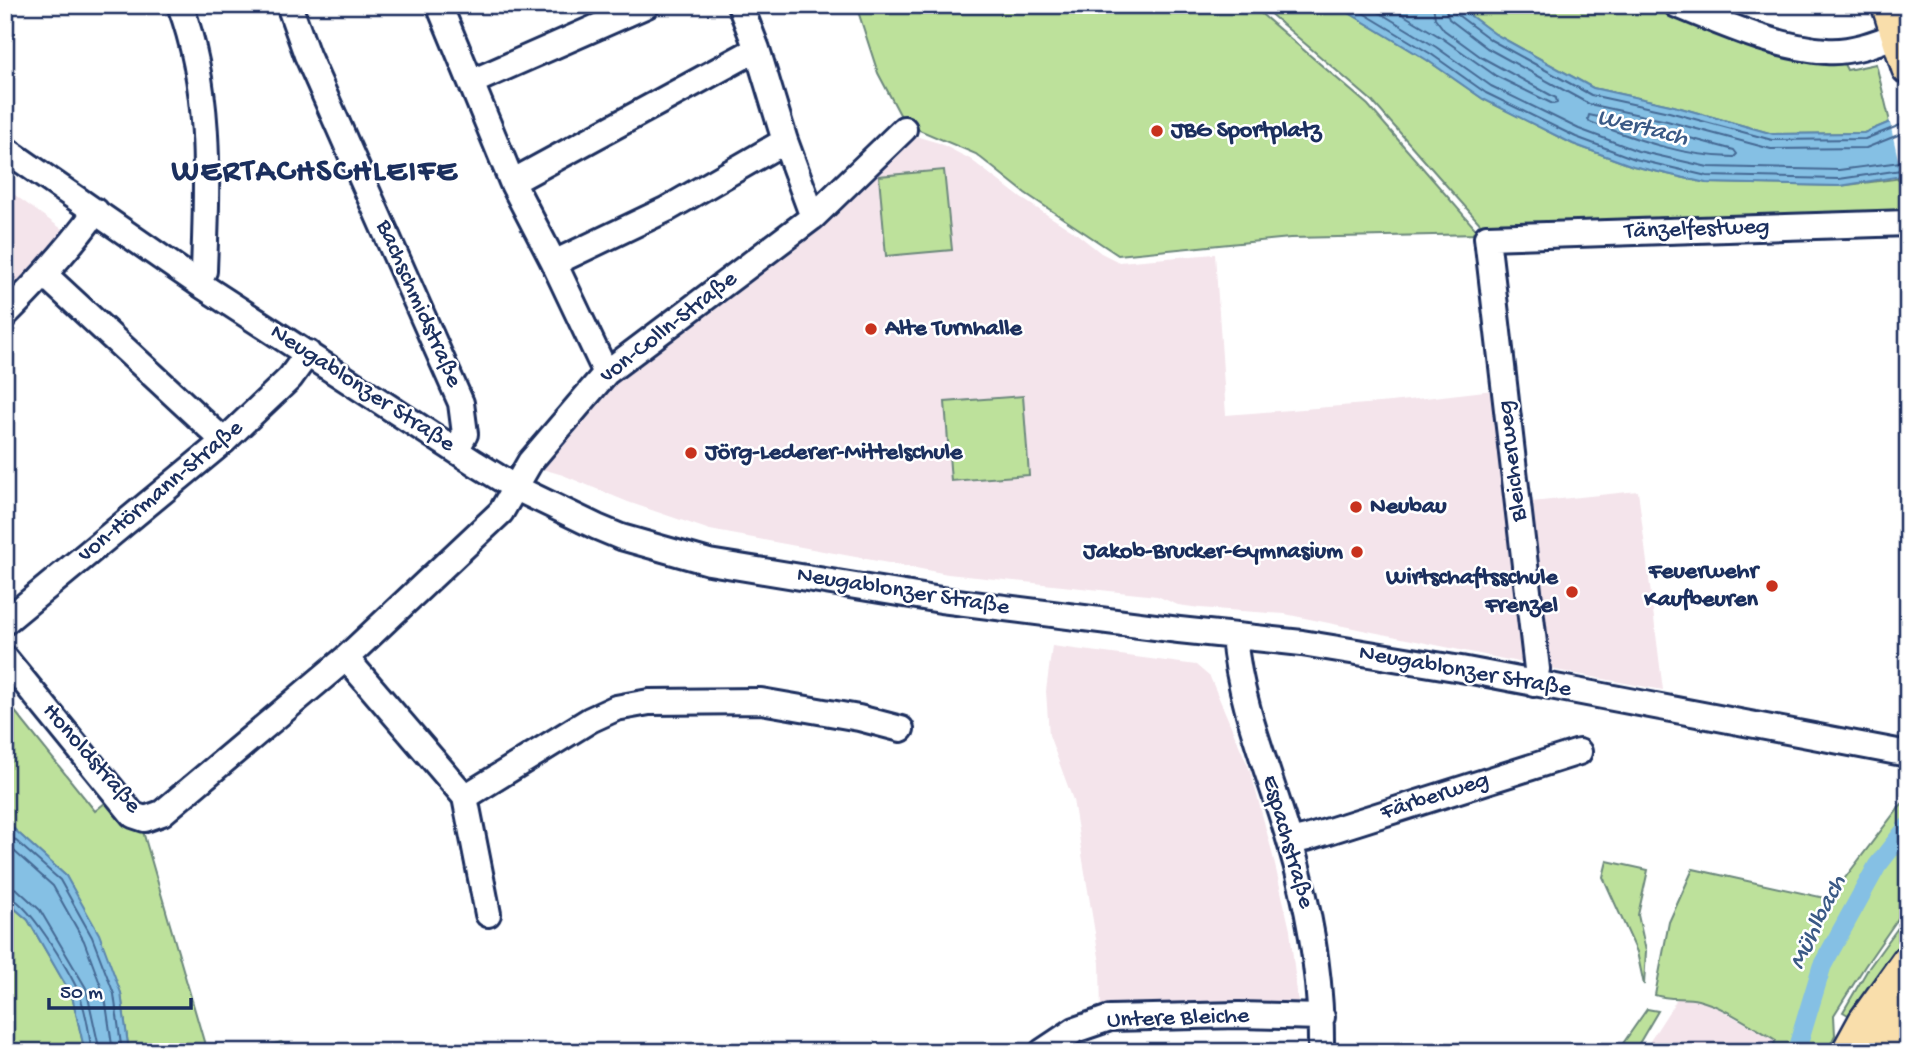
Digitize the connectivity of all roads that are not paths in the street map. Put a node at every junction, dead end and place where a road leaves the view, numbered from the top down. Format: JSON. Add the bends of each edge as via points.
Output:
{"nodes":[{"id":1,"x":180,"y":5,"type":"edge"},
{"id":2,"x":289,"y":5,"type":"edge"},
{"id":3,"x":439,"y":5,"type":"edge"},
{"id":4,"x":647,"y":5,"type":"edge"},
{"id":5,"x":740,"y":5,"type":"edge"},
{"id":6,"x":1677,"y":5,"type":"edge"},
{"id":7,"x":1900,"y":40,"type":"edge"},
{"id":8,"x":757,"y":50,"type":"junction"},
{"id":9,"x":472,"y":82,"type":"junction"},
{"id":10,"x":904,"y":129,"type":"dead end"},
{"id":11,"x":785,"y":141,"type":"junction"},
{"id":12,"x":5,"y":149,"type":"edge"},
{"id":13,"x":512,"y":182,"type":"junction"},
{"id":14,"x":96,"y":211,"type":"junction"},
{"id":15,"x":813,"y":217,"type":"junction"},
{"id":16,"x":1908,"y":223,"type":"edge"},
{"id":17,"x":1487,"y":237,"type":"joint"},
{"id":18,"x":554,"y":263,"type":"junction"},
{"id":19,"x":45,"y":275,"type":"junction"},
{"id":20,"x":198,"y":283,"type":"junction"},
{"id":21,"x":5,"y":316,"type":"edge"},
{"id":22,"x":308,"y":353,"type":"junction"},
{"id":23,"x":606,"y":373,"type":"junction"},
{"id":24,"x":224,"y":441,"type":"junction"},
{"id":25,"x":456,"y":450,"type":"junction"},
{"id":26,"x":514,"y":487,"type":"junction"},
{"id":27,"x":5,"y":622,"type":"edge"},
{"id":28,"x":1234,"y":636,"type":"junction"},
{"id":29,"x":5,"y":658,"type":"edge"},
{"id":30,"x":346,"y":659,"type":"junction"},
{"id":31,"x":1534,"y":684,"type":"junction"},
{"id":32,"x":901,"y":729,"type":"dead end"},
{"id":33,"x":1579,"y":752,"type":"dead end"},
{"id":34,"x":1908,"y":754,"type":"edge"},
{"id":35,"x":465,"y":797,"type":"junction"},
{"id":36,"x":153,"y":818,"type":"joint"},
{"id":37,"x":1290,"y":842,"type":"junction"},
{"id":38,"x":488,"y":914,"type":"dead end"},
{"id":39,"x":1908,"y":961,"type":"edge"},
{"id":40,"x":1908,"y":1009,"type":"edge"},
{"id":41,"x":1322,"y":1017,"type":"junction"},
{"id":42,"x":1042,"y":1052,"type":"edge"},
{"id":43,"x":1321,"y":1052,"type":"edge"},
{"id":44,"x":1848,"y":1052,"type":"edge"},
{"id":45,"x":1881,"y":1052,"type":"edge"}],
"edges":[{"from":1,"to":20,"type":"street","via":[[202,92],[207,166],[204,271]]},
{"from":2,"to":25,"type":"street","name":"Bachschmidstraße","via":[[461,403],[465,434]]},
{"from":3,"to":9,"type":"street"},
{"from":4,"to":9,"type":"street"},
{"from":5,"to":8,"type":"street"},
{"from":6,"to":7,"type":"street","via":[[1775,42],[1828,52]]},
{"from":8,"to":11,"type":"street"},
{"from":8,"to":13,"type":"street"},
{"from":9,"to":13,"type":"street"},
{"from":10,"to":15,"type":"street","name":"von-Colln-Straße"},
{"from":11,"to":15,"type":"street"},
{"from":11,"to":18,"type":"street","via":[[667,209]]},
{"from":12,"to":14,"type":"street","name":"Neugablonzer Straße"},
{"from":13,"to":18,"type":"street"},
{"from":14,"to":19,"type":"street"},
{"from":14,"to":20,"type":"street","name":"Neugablonzer Straße"},
{"from":15,"to":23,"type":"street","name":"von-Colln-Straße"},
{"from":16,"to":17,"type":"street","name":"Tänzelfestweg"},
{"from":17,"to":31,"type":"street","name":"Bleicherweg","via":[[1537,669]]},
{"from":18,"to":23,"type":"street"},
{"from":19,"to":21,"type":"street"},
{"from":19,"to":24,"type":"street"},
{"from":20,"to":22,"type":"street","name":"Neugablonzer Straße"},
{"from":22,"to":24,"type":"street","name":"von-Hörmann-Straße","via":[[290,378]]},
{"from":22,"to":25,"type":"street","name":"Neugablonzer Straße"},
{"from":23,"to":26,"type":"street","name":"von-Colln-Straße"},
{"from":24,"to":27,"type":"street","name":"von-Hörmann-Straße"},
{"from":25,"to":26,"type":"street","name":"Neugablonzer Straße"},
{"from":26,"to":28,"type":"street","name":"Neugablonzer Straße","via":[[621,537],[709,562],[941,600]]},
{"from":26,"to":30,"type":"street","name":"von-Colln-Straße","via":[[501,512]]},
{"from":28,"to":31,"type":"street","name":"Neugablonzer Straße","via":[[1302,643]]},
{"from":28,"to":37,"type":"street","name":"Espachstraße","via":[[1241,684]]},
{"from":29,"to":36,"type":"street","name":"Honoldstraße","via":[[133,815]]},
{"from":30,"to":35,"type":"street"},
{"from":30,"to":36,"type":"street","name":"von-Colln-Straße"},
{"from":31,"to":34,"type":"street","name":"Neugablonzer Straße"},
{"from":32,"to":35,"type":"street","via":[[761,701],[649,702],[616,708],[590,720]]},
{"from":33,"to":37,"type":"street","name":"Färberweg"},
{"from":35,"to":38,"type":"street"},
{"from":37,"to":41,"type":"street","name":"Espachstraße","via":[[1311,928]]},
{"from":39,"to":44,"type":"main road"},
{"from":40,"to":45,"type":"main road"},
{"from":41,"to":42,"type":"street","name":"Untere Bleiche","via":[[1111,1017],[1075,1030]]},
{"from":41,"to":43,"type":"street","name":"Espachstraße"}]}
